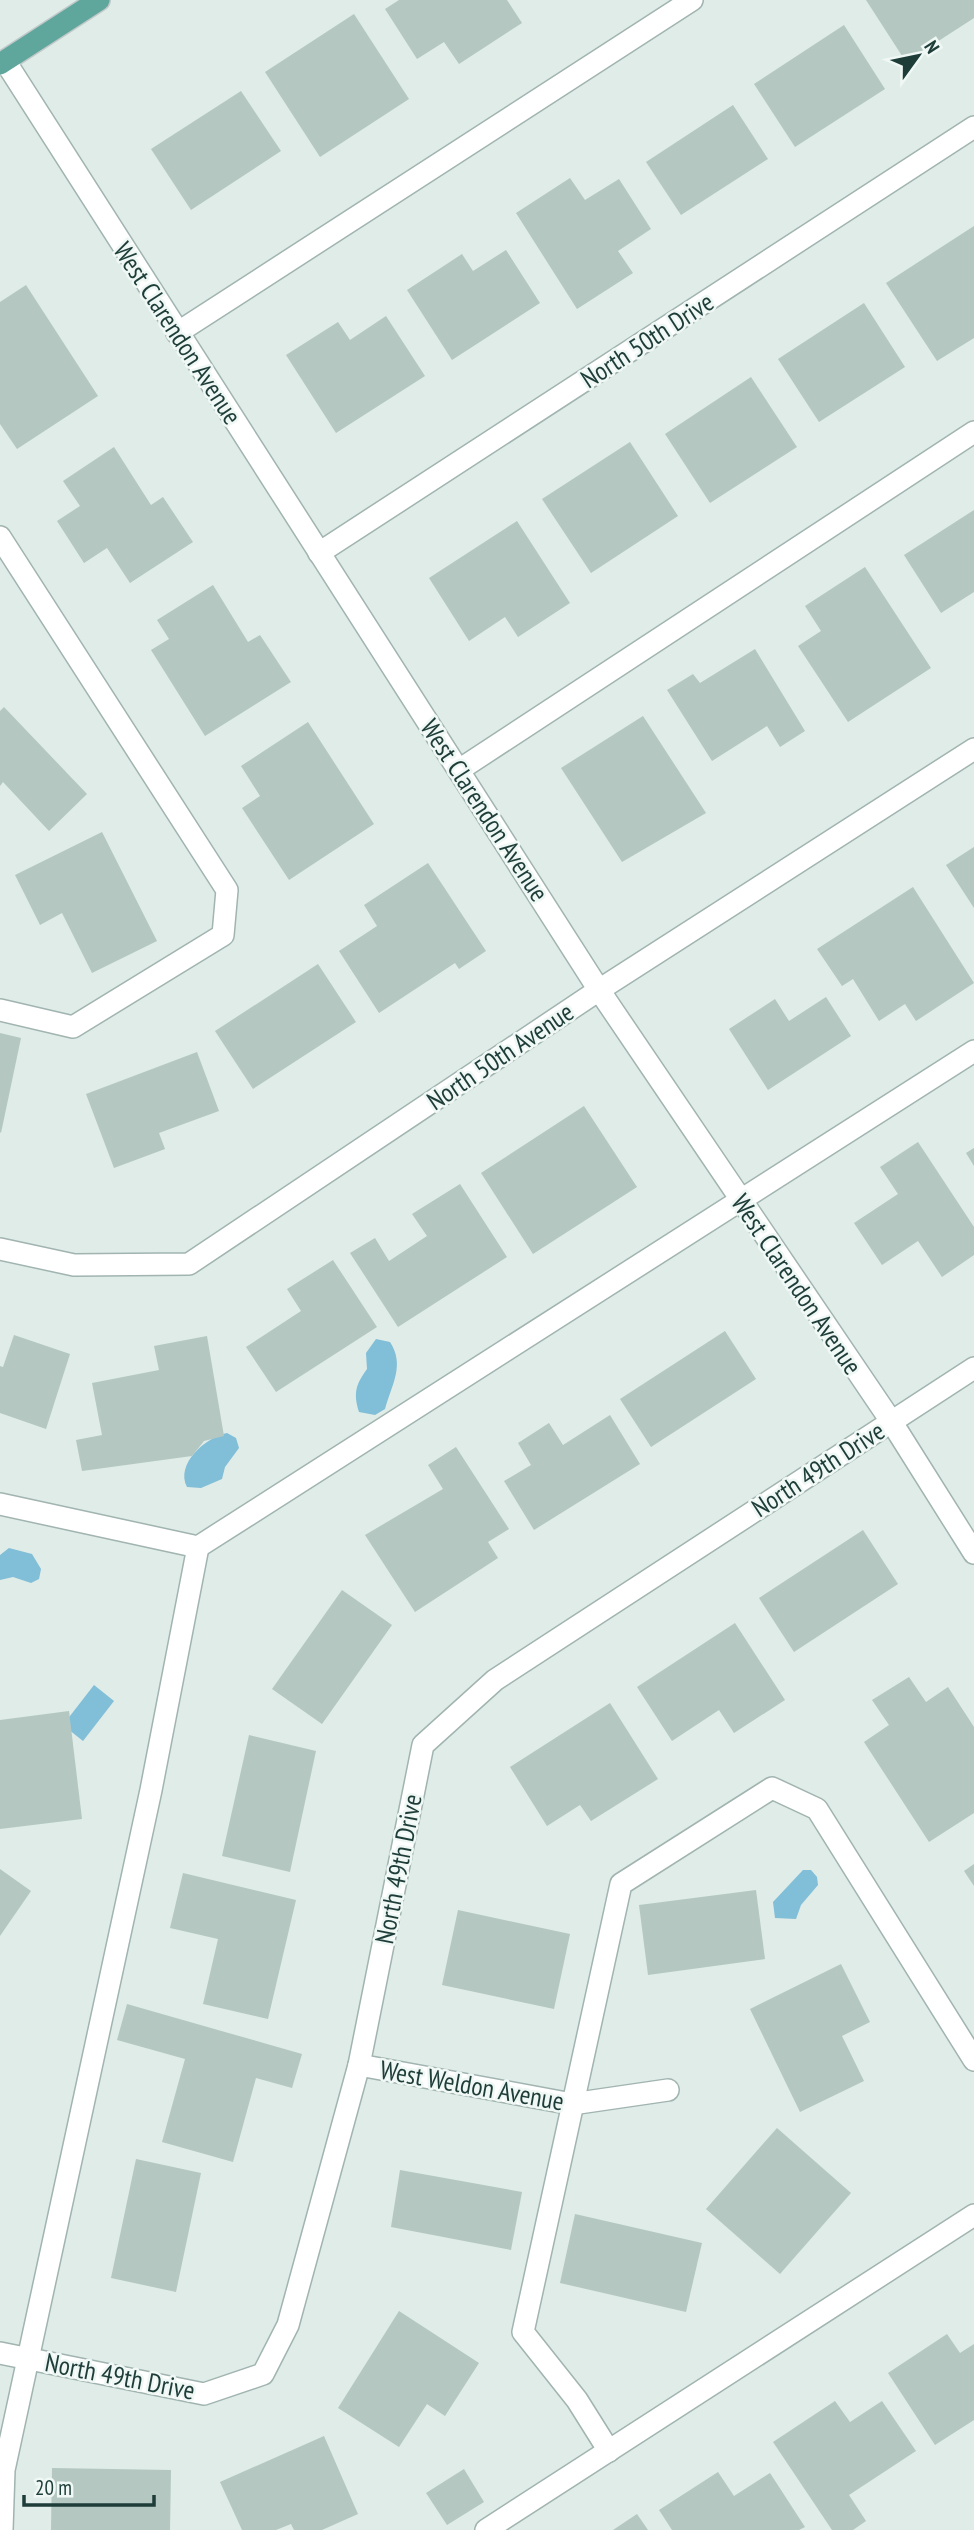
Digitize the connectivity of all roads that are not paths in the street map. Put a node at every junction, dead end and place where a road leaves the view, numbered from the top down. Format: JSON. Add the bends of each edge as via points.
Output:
{"nodes":[{"id":1,"x":99,"y":0,"type":"edge"},
{"id":2,"x":692,"y":0,"type":"edge"},
{"id":3,"x":2,"y":59,"type":"edge"},
{"id":4,"x":974,"y":127,"type":"edge"},
{"id":5,"x":177,"y":333,"type":"junction"},
{"id":6,"x":974,"y":432,"type":"edge"},
{"id":7,"x":0,"y":537,"type":"edge"},
{"id":8,"x":319,"y":553,"type":"junction"},
{"id":9,"x":974,"y":749,"type":"edge"},
{"id":10,"x":459,"y":770,"type":"junction"},
{"id":11,"x":599,"y":990,"type":"junction"},
{"id":12,"x":0,"y":1010,"type":"edge"},
{"id":13,"x":974,"y":1051,"type":"edge"},
{"id":14,"x":741,"y":1203,"type":"junction"},
{"id":15,"x":0,"y":1249,"type":"edge"},
{"id":16,"x":974,"y":1368,"type":"edge"},
{"id":17,"x":891,"y":1421,"type":"junction"},
{"id":18,"x":0,"y":1504,"type":"edge"},
{"id":19,"x":198,"y":1547,"type":"junction"},
{"id":20,"x":974,"y":1553,"type":"edge"},
{"id":21,"x":974,"y":2060,"type":"edge"},
{"id":22,"x":359,"y":2065,"type":"junction"},
{"id":23,"x":668,"y":2090,"type":"dead end"},
{"id":24,"x":572,"y":2104,"type":"junction"},
{"id":25,"x":974,"y":2215,"type":"edge"},
{"id":26,"x":0,"y":2353,"type":"edge"},
{"id":27,"x":27,"y":2358,"type":"junction"},
{"id":28,"x":609,"y":2451,"type":"junction"},
{"id":29,"x":2,"y":2530,"type":"edge"},
{"id":30,"x":486,"y":2530,"type":"edge"}],
"edges":[{"from":1,"to":3,"type":"main road"},
{"from":2,"to":5,"type":"street"},
{"from":3,"to":5,"type":"street","name":"West Clarendon Avenue"},
{"from":4,"to":8,"type":"street","name":"North 50th Drive"},
{"from":5,"to":8,"type":"street","name":"West Clarendon Avenue"},
{"from":6,"to":10,"type":"street"},
{"from":7,"to":12,"type":"street","via":[[228,890],[223,935],[74,1027]]},
{"from":8,"to":10,"type":"street","name":"West Clarendon Avenue"},
{"from":9,"to":11,"type":"street","name":"North 50th Avenue"},
{"from":10,"to":11,"type":"street","name":"West Clarendon Avenue"},
{"from":11,"to":14,"type":"street","name":"West Clarendon Avenue"},
{"from":11,"to":15,"type":"street","name":"North 50th Avenue","via":[[188,1264],[74,1265]]},
{"from":13,"to":14,"type":"street"},
{"from":14,"to":17,"type":"street","name":"West Clarendon Avenue"},
{"from":14,"to":19,"type":"street"},
{"from":16,"to":17,"type":"street","name":"North 49th Drive"},
{"from":17,"to":20,"type":"street","name":"West Clarendon Avenue"},
{"from":17,"to":22,"type":"street","name":"North 49th Drive","via":[[495,1680],[423,1745]]},
{"from":18,"to":19,"type":"street"},
{"from":19,"to":27,"type":"street","via":[[145,1817]]},
{"from":21,"to":24,"type":"street","via":[[817,1809],[772,1788],[621,1884]]},
{"from":22,"to":24,"type":"street","name":"West Weldon Avenue"},
{"from":22,"to":27,"type":"street","name":"North 49th Drive","via":[[288,2325],[263,2374],[204,2394]]},
{"from":23,"to":24,"type":"street","name":"West Weldon Avenue"},
{"from":24,"to":28,"type":"street","via":[[523,2332],[577,2400]]},
{"from":25,"to":28,"type":"street"},
{"from":26,"to":27,"type":"street","name":"North 49th Drive"},
{"from":27,"to":29,"type":"street","via":[[4,2470]]},
{"from":28,"to":30,"type":"street"}]}
